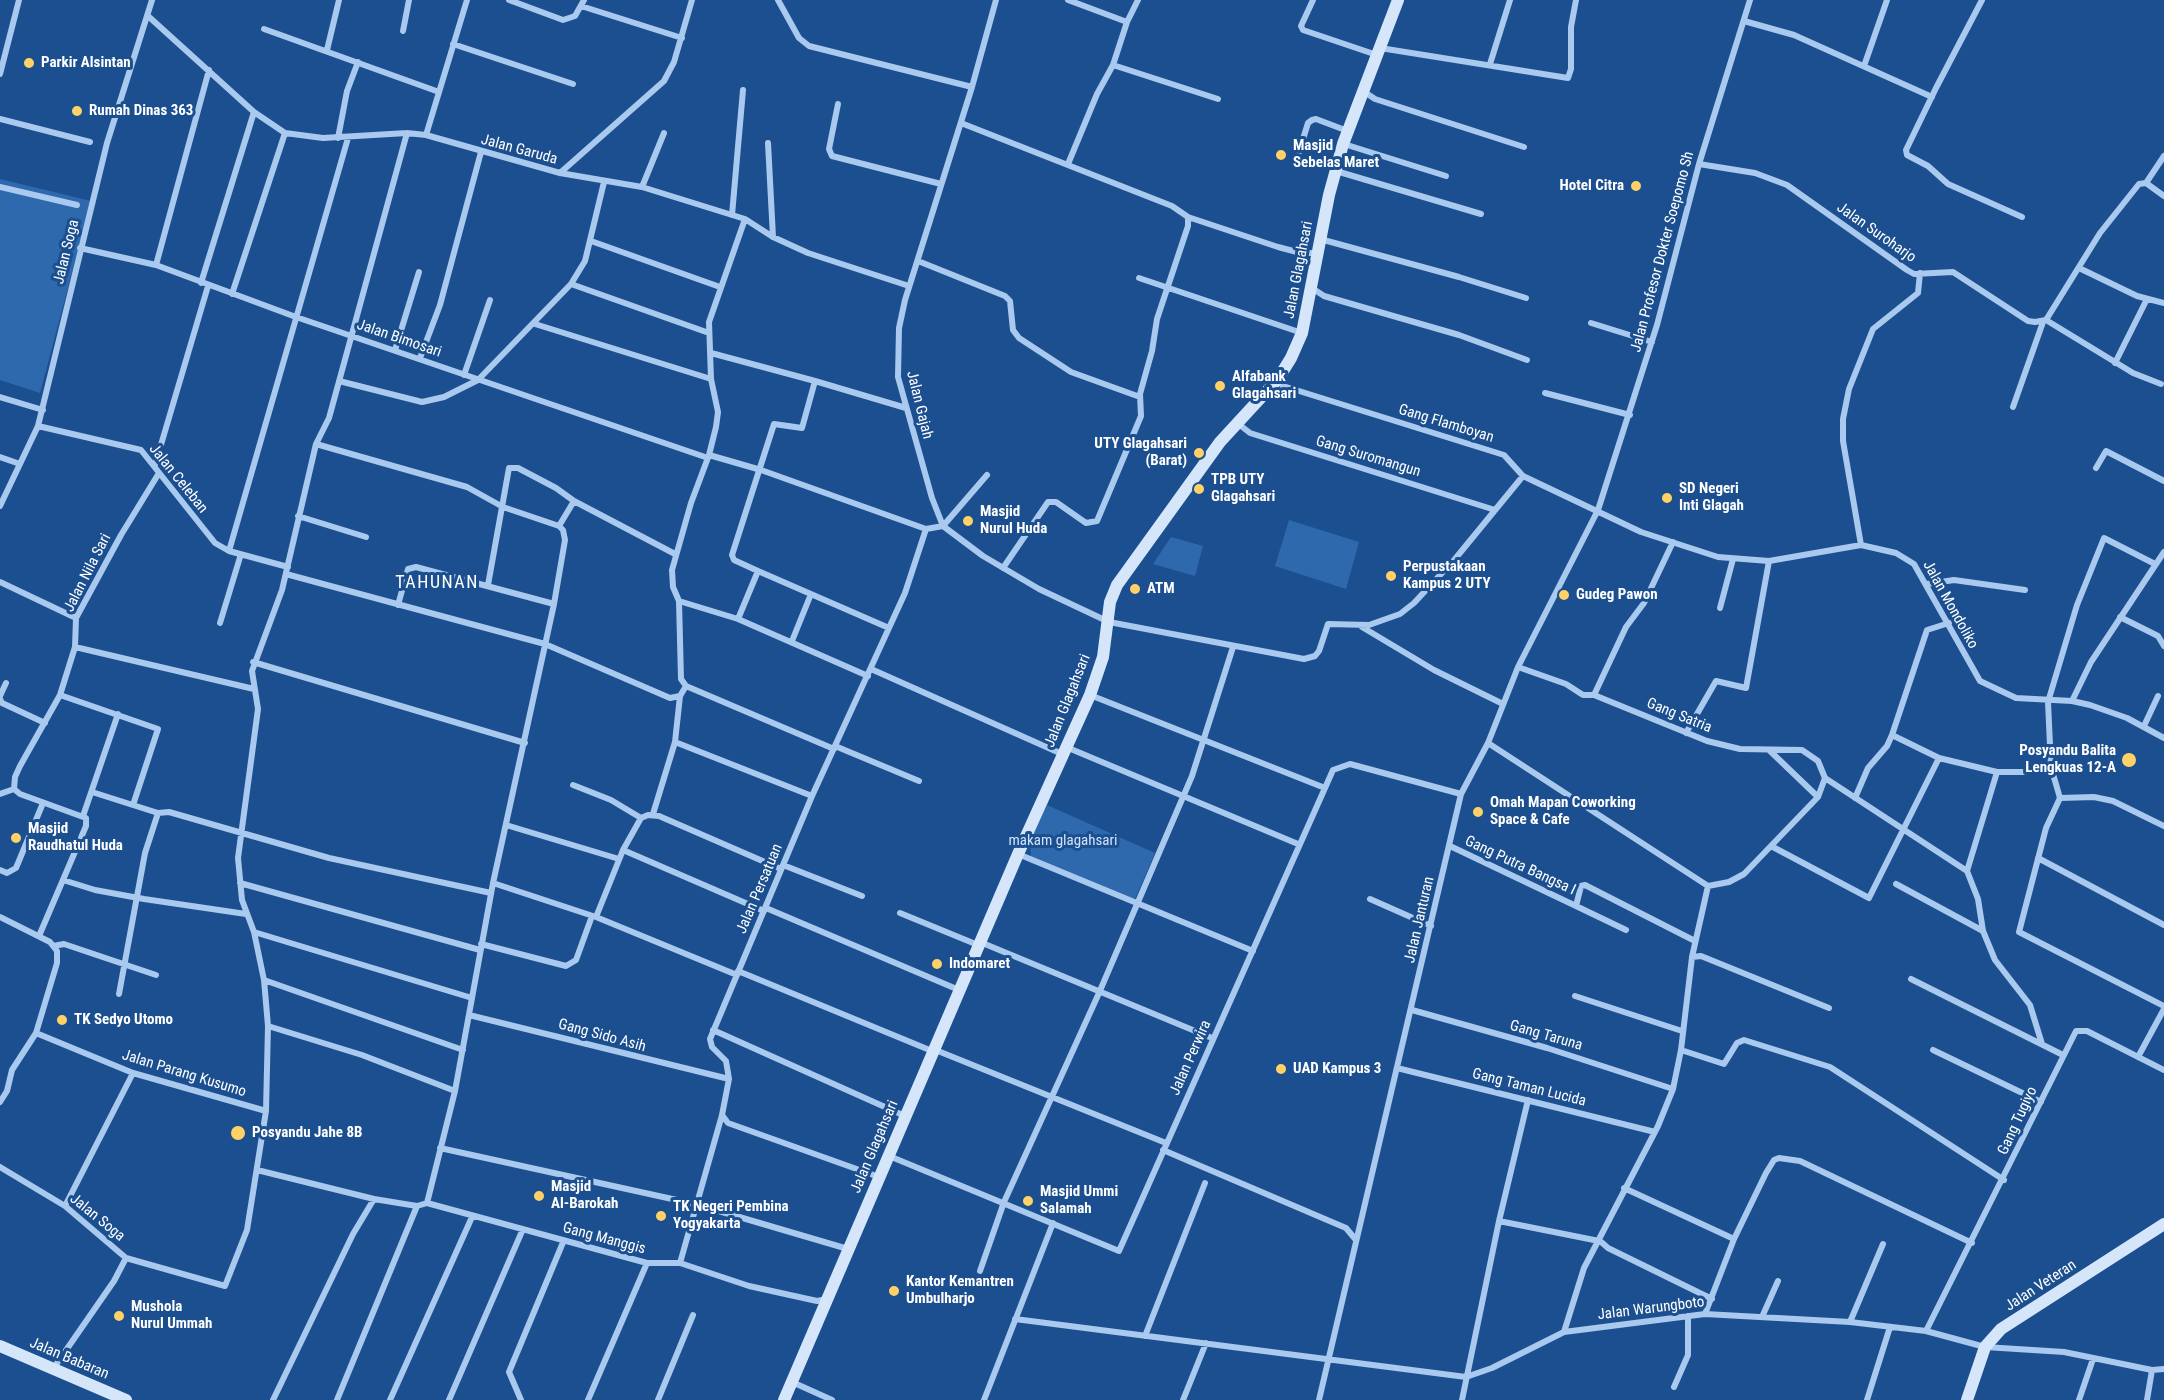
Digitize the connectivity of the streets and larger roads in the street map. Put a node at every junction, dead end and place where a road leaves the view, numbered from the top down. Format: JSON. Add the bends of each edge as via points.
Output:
{"nodes":[{"id":1,"x":19,"y":0,"type":"edge"},
{"id":2,"x":152,"y":0,"type":"edge"},
{"id":3,"x":339,"y":0,"type":"edge"},
{"id":4,"x":410,"y":0,"type":"edge"},
{"id":5,"x":467,"y":0,"type":"edge"},
{"id":6,"x":509,"y":0,"type":"edge"},
{"id":7,"x":692,"y":0,"type":"edge"},
{"id":8,"x":778,"y":0,"type":"edge"},
{"id":9,"x":996,"y":0,"type":"edge"},
{"id":10,"x":1068,"y":0,"type":"edge"},
{"id":11,"x":1138,"y":0,"type":"edge"},
{"id":12,"x":1313,"y":0,"type":"edge"},
{"id":13,"x":1398,"y":0,"type":"edge"},
{"id":14,"x":1510,"y":0,"type":"edge"},
{"id":15,"x":1576,"y":0,"type":"edge"},
{"id":16,"x":1750,"y":0,"type":"edge"},
{"id":17,"x":1887,"y":0,"type":"edge"},
{"id":18,"x":1982,"y":0,"type":"edge"},
{"id":19,"x":582,"y":3,"type":"edge"},
{"id":20,"x":148,"y":16,"type":"junction"},
{"id":21,"x":1744,"y":21,"type":"junction"},
{"id":22,"x":1127,"y":22,"type":"junction"},
{"id":23,"x":264,"y":28,"type":"dead end"},
{"id":24,"x":403,"y":31,"type":"dead end"},
{"id":25,"x":682,"y":38,"type":"junction"},
{"id":26,"x":453,"y":44,"type":"junction"},
{"id":27,"x":327,"y":50,"type":"junction"},
{"id":28,"x":1379,"y":52,"type":"junction"},
{"id":29,"x":358,"y":62,"type":"junction"},
{"id":30,"x":1490,"y":64,"type":"junction"},
{"id":31,"x":1113,"y":65,"type":"junction"},
{"id":32,"x":1864,"y":66,"type":"junction"},
{"id":33,"x":209,"y":70,"type":"junction"},
{"id":34,"x":0,"y":74,"type":"edge"},
{"id":35,"x":573,"y":84,"type":"dead end"},
{"id":36,"x":972,"y":87,"type":"junction"},
{"id":37,"x":743,"y":90,"type":"dead end"},
{"id":38,"x":1363,"y":91,"type":"junction"},
{"id":39,"x":439,"y":92,"type":"junction"},
{"id":40,"x":1932,"y":97,"type":"junction"},
{"id":41,"x":1218,"y":99,"type":"dead end"},
{"id":42,"x":838,"y":104,"type":"dead end"},
{"id":43,"x":254,"y":112,"type":"junction"},
{"id":44,"x":0,"y":119,"type":"edge"},
{"id":45,"x":961,"y":123,"type":"junction"},
{"id":46,"x":1350,"y":126,"type":"junction"},
{"id":47,"x":285,"y":133,"type":"junction"},
{"id":48,"x":407,"y":133,"type":"junction"},
{"id":49,"x":664,"y":133,"type":"dead end"},
{"id":50,"x":426,"y":135,"type":"junction"},
{"id":51,"x":338,"y":138,"type":"junction"},
{"id":52,"x":348,"y":138,"type":"junction"},
{"id":53,"x":90,"y":142,"type":"dead end"},
{"id":54,"x":768,"y":143,"type":"dead end"},
{"id":55,"x":1343,"y":144,"type":"junction"},
{"id":56,"x":1524,"y":147,"type":"dead end"},
{"id":57,"x":481,"y":152,"type":"junction"},
{"id":58,"x":1299,"y":152,"type":"dead end"},
{"id":59,"x":2164,"y":156,"type":"edge"},
{"id":60,"x":1068,"y":164,"type":"junction"},
{"id":61,"x":1699,"y":164,"type":"junction"},
{"id":62,"x":1336,"y":171,"type":"junction"},
{"id":63,"x":560,"y":173,"type":"junction"},
{"id":64,"x":1446,"y":176,"type":"dead end"},
{"id":65,"x":604,"y":182,"type":"junction"},
{"id":66,"x":2146,"y":183,"type":"junction"},
{"id":67,"x":941,"y":184,"type":"junction"},
{"id":68,"x":0,"y":187,"type":"edge"},
{"id":69,"x":642,"y":188,"type":"junction"},
{"id":70,"x":2164,"y":196,"type":"edge"},
{"id":71,"x":77,"y":206,"type":"dead end"},
{"id":72,"x":1482,"y":214,"type":"dead end"},
{"id":73,"x":732,"y":215,"type":"junction"},
{"id":74,"x":1188,"y":217,"type":"junction"},
{"id":75,"x":2022,"y":217,"type":"dead end"},
{"id":76,"x":745,"y":219,"type":"junction"},
{"id":77,"x":773,"y":237,"type":"junction"},
{"id":78,"x":1319,"y":239,"type":"junction"},
{"id":79,"x":591,"y":241,"type":"junction"},
{"id":80,"x":80,"y":248,"type":"junction"},
{"id":81,"x":1318,"y":253,"type":"junction"},
{"id":82,"x":918,"y":261,"type":"junction"},
{"id":83,"x":156,"y":265,"type":"junction"},
{"id":84,"x":2079,"y":268,"type":"junction"},
{"id":85,"x":419,"y":272,"type":"dead end"},
{"id":86,"x":1920,"y":273,"type":"junction"},
{"id":87,"x":1139,"y":278,"type":"dead end"},
{"id":88,"x":571,"y":284,"type":"junction"},
{"id":89,"x":204,"y":285,"type":"junction"},
{"id":90,"x":909,"y":286,"type":"junction"},
{"id":91,"x":720,"y":287,"type":"junction"},
{"id":92,"x":1312,"y":288,"type":"junction"},
{"id":93,"x":1167,"y":289,"type":"junction"},
{"id":94,"x":232,"y":294,"type":"junction"},
{"id":95,"x":1526,"y":298,"type":"dead end"},
{"id":96,"x":2147,"y":299,"type":"junction"},
{"id":97,"x":490,"y":300,"type":"dead end"},
{"id":98,"x":2164,"y":303,"type":"edge"},
{"id":99,"x":296,"y":317,"type":"junction"},
{"id":100,"x":2045,"y":321,"type":"junction"},
{"id":101,"x":1591,"y":323,"type":"dead end"},
{"id":102,"x":535,"y":324,"type":"junction"},
{"id":103,"x":709,"y":333,"type":"junction"},
{"id":104,"x":1302,"y":333,"type":"junction"},
{"id":105,"x":351,"y":334,"type":"junction"},
{"id":106,"x":1652,"y":342,"type":"junction"},
{"id":107,"x":395,"y":350,"type":"junction"},
{"id":108,"x":711,"y":353,"type":"junction"},
{"id":109,"x":420,"y":358,"type":"junction"},
{"id":110,"x":1527,"y":360,"type":"dead end"},
{"id":111,"x":2115,"y":363,"type":"junction"},
{"id":112,"x":464,"y":375,"type":"junction"},
{"id":113,"x":711,"y":379,"type":"junction"},
{"id":114,"x":1278,"y":379,"type":"junction"},
{"id":115,"x":478,"y":380,"type":"junction"},
{"id":116,"x":339,"y":381,"type":"junction"},
{"id":117,"x":815,"y":381,"type":"junction"},
{"id":118,"x":2161,"y":384,"type":"dead end"},
{"id":119,"x":1545,"y":393,"type":"dead end"},
{"id":120,"x":0,"y":397,"type":"edge"},
{"id":121,"x":1140,"y":397,"type":"junction"},
{"id":122,"x":2013,"y":407,"type":"dead end"},
{"id":123,"x":906,"y":408,"type":"junction"},
{"id":124,"x":43,"y":410,"type":"junction"},
{"id":125,"x":1630,"y":415,"type":"junction"},
{"id":126,"x":1236,"y":422,"type":"junction"},
{"id":127,"x":39,"y":426,"type":"junction"},
{"id":128,"x":316,"y":444,"type":"junction"},
{"id":129,"x":0,"y":457,"type":"edge"},
{"id":130,"x":709,"y":457,"type":"junction"},
{"id":131,"x":20,"y":464,"type":"junction"},
{"id":132,"x":155,"y":465,"type":"junction"},
{"id":133,"x":2096,"y":468,"type":"dead end"},
{"id":134,"x":761,"y":470,"type":"junction"},
{"id":135,"x":159,"y":473,"type":"junction"},
{"id":136,"x":987,"y":475,"type":"dead end"},
{"id":137,"x":1523,"y":476,"type":"junction"},
{"id":138,"x":2164,"y":481,"type":"edge"},
{"id":139,"x":574,"y":501,"type":"junction"},
{"id":140,"x":0,"y":506,"type":"edge"},
{"id":141,"x":503,"y":507,"type":"junction"},
{"id":142,"x":1495,"y":510,"type":"junction"},
{"id":143,"x":1598,"y":510,"type":"junction"},
{"id":144,"x":298,"y":516,"type":"junction"},
{"id":145,"x":559,"y":526,"type":"junction"},
{"id":146,"x":944,"y":526,"type":"junction"},
{"id":147,"x":926,"y":529,"type":"junction"},
{"id":148,"x":366,"y":537,"type":"dead end"},
{"id":149,"x":1674,"y":542,"type":"junction"},
{"id":150,"x":1861,"y":545,"type":"junction"},
{"id":151,"x":229,"y":551,"type":"junction"},
{"id":152,"x":2164,"y":552,"type":"edge"},
{"id":153,"x":241,"y":554,"type":"junction"},
{"id":154,"x":675,"y":554,"type":"junction"},
{"id":155,"x":1732,"y":559,"type":"junction"},
{"id":156,"x":1769,"y":561,"type":"junction"},
{"id":157,"x":2156,"y":564,"type":"junction"},
{"id":158,"x":1003,"y":568,"type":"junction"},
{"id":159,"x":287,"y":571,"type":"junction"},
{"id":160,"x":758,"y":571,"type":"junction"},
{"id":161,"x":0,"y":582,"type":"edge"},
{"id":162,"x":488,"y":585,"type":"junction"},
{"id":163,"x":1927,"y":585,"type":"junction"},
{"id":164,"x":2025,"y":590,"type":"dead end"},
{"id":165,"x":811,"y":594,"type":"junction"},
{"id":166,"x":679,"y":601,"type":"junction"},
{"id":167,"x":554,"y":604,"type":"junction"},
{"id":168,"x":398,"y":605,"type":"junction"},
{"id":169,"x":1720,"y":608,"type":"dead end"},
{"id":170,"x":2120,"y":617,"type":"junction"},
{"id":171,"x":76,"y":618,"type":"junction"},
{"id":172,"x":738,"y":619,"type":"junction"},
{"id":173,"x":1109,"y":622,"type":"junction"},
{"id":174,"x":220,"y":623,"type":"dead end"},
{"id":175,"x":1948,"y":623,"type":"junction"},
{"id":176,"x":1361,"y":626,"type":"junction"},
{"id":177,"x":889,"y":628,"type":"junction"},
{"id":178,"x":792,"y":641,"type":"junction"},
{"id":179,"x":546,"y":644,"type":"junction"},
{"id":180,"x":2164,"y":646,"type":"edge"},
{"id":181,"x":75,"y":647,"type":"junction"},
{"id":182,"x":1233,"y":647,"type":"junction"},
{"id":183,"x":254,"y":662,"type":"junction"},
{"id":184,"x":1518,"y":667,"type":"junction"},
{"id":185,"x":869,"y":673,"type":"junction"},
{"id":186,"x":6,"y":683,"type":"dead end"},
{"id":187,"x":686,"y":686,"type":"junction"},
{"id":188,"x":254,"y":689,"type":"junction"},
{"id":189,"x":60,"y":694,"type":"junction"},
{"id":190,"x":1090,"y":695,"type":"junction"},
{"id":191,"x":1594,"y":695,"type":"junction"},
{"id":192,"x":680,"y":696,"type":"junction"},
{"id":193,"x":2158,"y":696,"type":"dead end"},
{"id":194,"x":0,"y":697,"type":"edge"},
{"id":195,"x":2072,"y":701,"type":"junction"},
{"id":196,"x":2048,"y":702,"type":"junction"},
{"id":197,"x":1503,"y":704,"type":"junction"},
{"id":198,"x":118,"y":714,"type":"junction"},
{"id":199,"x":45,"y":723,"type":"junction"},
{"id":200,"x":2144,"y":726,"type":"junction"},
{"id":201,"x":1686,"y":733,"type":"junction"},
{"id":202,"x":1892,"y":735,"type":"junction"},
{"id":203,"x":2164,"y":738,"type":"edge"},
{"id":204,"x":1204,"y":740,"type":"junction"},
{"id":205,"x":675,"y":742,"type":"junction"},
{"id":206,"x":1488,"y":743,"type":"junction"},
{"id":207,"x":525,"y":744,"type":"junction"},
{"id":208,"x":835,"y":748,"type":"junction"},
{"id":209,"x":1769,"y":750,"type":"junction"},
{"id":210,"x":1064,"y":751,"type":"junction"},
{"id":211,"x":1939,"y":758,"type":"junction"},
{"id":212,"x":2051,"y":767,"type":"junction"},
{"id":213,"x":1997,"y":772,"type":"junction"},
{"id":214,"x":1825,"y":778,"type":"junction"},
{"id":215,"x":919,"y":781,"type":"dead end"},
{"id":216,"x":573,"y":785,"type":"dead end"},
{"id":217,"x":1324,"y":788,"type":"junction"},
{"id":218,"x":14,"y":789,"type":"junction"},
{"id":219,"x":92,"y":792,"type":"junction"},
{"id":220,"x":0,"y":794,"type":"edge"},
{"id":221,"x":1461,"y":794,"type":"junction"},
{"id":222,"x":812,"y":796,"type":"junction"},
{"id":223,"x":1183,"y":797,"type":"junction"},
{"id":224,"x":1818,"y":797,"type":"junction"},
{"id":225,"x":1855,"y":798,"type":"junction"},
{"id":226,"x":2060,"y":798,"type":"junction"},
{"id":227,"x":43,"y":803,"type":"junction"},
{"id":228,"x":133,"y":805,"type":"junction"},
{"id":229,"x":158,"y":813,"type":"junction"},
{"id":230,"x":653,"y":814,"type":"junction"},
{"id":231,"x":83,"y":816,"type":"junction"},
{"id":232,"x":641,"y":818,"type":"junction"},
{"id":233,"x":506,"y":825,"type":"junction"},
{"id":234,"x":2164,"y":826,"type":"edge"},
{"id":235,"x":1903,"y":831,"type":"junction"},
{"id":236,"x":242,"y":833,"type":"junction"},
{"id":237,"x":1298,"y":844,"type":"junction"},
{"id":238,"x":1450,"y":846,"type":"junction"},
{"id":239,"x":1771,"y":846,"type":"junction"},
{"id":240,"x":623,"y":850,"type":"junction"},
{"id":241,"x":1017,"y":854,"type":"junction"},
{"id":242,"x":2037,"y":858,"type":"junction"},
{"id":243,"x":619,"y":860,"type":"junction"},
{"id":244,"x":782,"y":867,"type":"junction"},
{"id":245,"x":0,"y":870,"type":"edge"},
{"id":246,"x":1967,"y":871,"type":"junction"},
{"id":247,"x":63,"y":880,"type":"junction"},
{"id":248,"x":240,"y":883,"type":"junction"},
{"id":249,"x":493,"y":884,"type":"junction"},
{"id":250,"x":1896,"y":884,"type":"dead end"},
{"id":251,"x":1708,"y":886,"type":"junction"},
{"id":252,"x":491,"y":893,"type":"junction"},
{"id":253,"x":862,"y":896,"type":"dead end"},
{"id":254,"x":137,"y":898,"type":"junction"},
{"id":255,"x":1370,"y":899,"type":"dead end"},
{"id":256,"x":1136,"y":903,"type":"junction"},
{"id":257,"x":1576,"y":906,"type":"junction"},
{"id":258,"x":765,"y":909,"type":"junction"},
{"id":259,"x":900,"y":913,"type":"dead end"},
{"id":260,"x":246,"y":914,"type":"junction"},
{"id":261,"x":594,"y":916,"type":"junction"},
{"id":262,"x":0,"y":917,"type":"edge"},
{"id":263,"x":2164,"y":925,"type":"edge"},
{"id":264,"x":1431,"y":926,"type":"junction"},
{"id":265,"x":1626,"y":930,"type":"dead end"},
{"id":266,"x":254,"y":932,"type":"junction"},
{"id":267,"x":1983,"y":932,"type":"junction"},
{"id":268,"x":39,"y":936,"type":"junction"},
{"id":269,"x":1695,"y":941,"type":"junction"},
{"id":270,"x":979,"y":943,"type":"junction"},
{"id":271,"x":53,"y":946,"type":"junction"},
{"id":272,"x":480,"y":947,"type":"junction"},
{"id":273,"x":1253,"y":951,"type":"junction"},
{"id":274,"x":1692,"y":957,"type":"junction"},
{"id":275,"x":125,"y":966,"type":"junction"},
{"id":276,"x":737,"y":973,"type":"junction"},
{"id":277,"x":156,"y":975,"type":"dead end"},
{"id":278,"x":1911,"y":979,"type":"dead end"},
{"id":279,"x":264,"y":980,"type":"junction"},
{"id":280,"x":959,"y":990,"type":"junction"},
{"id":281,"x":1099,"y":993,"type":"junction"},
{"id":282,"x":118,"y":994,"type":"dead end"},
{"id":283,"x":1575,"y":996,"type":"dead end"},
{"id":284,"x":472,"y":998,"type":"junction"},
{"id":285,"x":1829,"y":1008,"type":"dead end"},
{"id":286,"x":2164,"y":1008,"type":"edge"},
{"id":287,"x":1412,"y":1010,"type":"junction"},
{"id":288,"x":469,"y":1015,"type":"junction"},
{"id":289,"x":268,"y":1026,"type":"junction"},
{"id":290,"x":713,"y":1030,"type":"junction"},
{"id":291,"x":1682,"y":1031,"type":"junction"},
{"id":292,"x":36,"y":1033,"type":"junction"},
{"id":293,"x":1212,"y":1038,"type":"junction"},
{"id":294,"x":2042,"y":1044,"type":"junction"},
{"id":295,"x":463,"y":1050,"type":"junction"},
{"id":296,"x":933,"y":1050,"type":"junction"},
{"id":297,"x":1681,"y":1050,"type":"junction"},
{"id":298,"x":1933,"y":1050,"type":"dead end"},
{"id":299,"x":2063,"y":1054,"type":"junction"},
{"id":300,"x":2138,"y":1057,"type":"junction"},
{"id":301,"x":1397,"y":1068,"type":"junction"},
{"id":302,"x":2164,"y":1071,"type":"edge"},
{"id":303,"x":133,"y":1073,"type":"junction"},
{"id":304,"x":729,"y":1079,"type":"junction"},
{"id":305,"x":1673,"y":1089,"type":"junction"},
{"id":306,"x":455,"y":1091,"type":"junction"},
{"id":307,"x":1052,"y":1097,"type":"junction"},
{"id":308,"x":1528,"y":1100,"type":"junction"},
{"id":309,"x":0,"y":1102,"type":"edge"},
{"id":310,"x":2041,"y":1102,"type":"junction"},
{"id":311,"x":266,"y":1111,"type":"junction"},
{"id":312,"x":722,"y":1115,"type":"junction"},
{"id":313,"x":905,"y":1116,"type":"junction"},
{"id":314,"x":1655,"y":1132,"type":"junction"},
{"id":315,"x":1166,"y":1143,"type":"junction"},
{"id":316,"x":440,"y":1148,"type":"junction"},
{"id":317,"x":1163,"y":1150,"type":"junction"},
{"id":318,"x":888,"y":1156,"type":"junction"},
{"id":319,"x":0,"y":1167,"type":"edge"},
{"id":320,"x":257,"y":1170,"type":"junction"},
{"id":321,"x":879,"y":1177,"type":"junction"},
{"id":322,"x":2004,"y":1180,"type":"junction"},
{"id":323,"x":1205,"y":1183,"type":"dead end"},
{"id":324,"x":1624,"y":1188,"type":"junction"},
{"id":325,"x":374,"y":1200,"type":"junction"},
{"id":326,"x":1004,"y":1202,"type":"junction"},
{"id":327,"x":427,"y":1203,"type":"junction"},
{"id":328,"x":695,"y":1204,"type":"junction"},
{"id":329,"x":65,"y":1206,"type":"junction"},
{"id":330,"x":417,"y":1206,"type":"junction"},
{"id":331,"x":472,"y":1217,"type":"junction"},
{"id":332,"x":1499,"y":1221,"type":"junction"},
{"id":333,"x":1053,"y":1224,"type":"junction"},
{"id":334,"x":2164,"y":1224,"type":"edge"},
{"id":335,"x":523,"y":1229,"type":"junction"},
{"id":336,"x":1734,"y":1239,"type":"junction"},
{"id":337,"x":564,"y":1240,"type":"junction"},
{"id":338,"x":1356,"y":1240,"type":"junction"},
{"id":339,"x":1599,"y":1240,"type":"junction"},
{"id":340,"x":1972,"y":1243,"type":"junction"},
{"id":341,"x":1883,"y":1244,"type":"dead end"},
{"id":342,"x":848,"y":1249,"type":"junction"},
{"id":343,"x":126,"y":1258,"type":"junction"},
{"id":344,"x":648,"y":1263,"type":"junction"},
{"id":345,"x":680,"y":1263,"type":"junction"},
{"id":346,"x":980,"y":1271,"type":"dead end"},
{"id":347,"x":1778,"y":1281,"type":"dead end"},
{"id":348,"x":827,"y":1298,"type":"junction"},
{"id":349,"x":1712,"y":1299,"type":"junction"},
{"id":350,"x":1705,"y":1314,"type":"junction"},
{"id":351,"x":693,"y":1315,"type":"dead end"},
{"id":352,"x":1688,"y":1316,"type":"junction"},
{"id":353,"x":1762,"y":1317,"type":"junction"},
{"id":354,"x":1015,"y":1319,"type":"junction"},
{"id":355,"x":1850,"y":1322,"type":"junction"},
{"id":356,"x":1890,"y":1327,"type":"junction"},
{"id":357,"x":1926,"y":1331,"type":"junction"},
{"id":358,"x":1564,"y":1332,"type":"junction"},
{"id":359,"x":1145,"y":1336,"type":"junction"},
{"id":360,"x":1206,"y":1343,"type":"junction"},
{"id":361,"x":0,"y":1347,"type":"edge"},
{"id":362,"x":1985,"y":1347,"type":"junction"},
{"id":363,"x":1328,"y":1359,"type":"junction"},
{"id":364,"x":2093,"y":1359,"type":"junction"},
{"id":365,"x":53,"y":1369,"type":"junction"},
{"id":366,"x":2164,"y":1369,"type":"edge"},
{"id":367,"x":2152,"y":1370,"type":"junction"},
{"id":368,"x":1466,"y":1377,"type":"junction"},
{"id":369,"x":792,"y":1382,"type":"junction"},
{"id":370,"x":1674,"y":1387,"type":"dead end"},
{"id":371,"x":126,"y":1400,"type":"edge"},
{"id":372,"x":273,"y":1400,"type":"edge"},
{"id":373,"x":337,"y":1400,"type":"edge"},
{"id":374,"x":390,"y":1400,"type":"edge"},
{"id":375,"x":449,"y":1400,"type":"edge"},
{"id":376,"x":521,"y":1400,"type":"edge"},
{"id":377,"x":588,"y":1400,"type":"edge"},
{"id":378,"x":658,"y":1400,"type":"edge"},
{"id":379,"x":784,"y":1400,"type":"edge"},
{"id":380,"x":832,"y":1400,"type":"edge"},
{"id":381,"x":984,"y":1400,"type":"edge"},
{"id":382,"x":1184,"y":1400,"type":"edge"},
{"id":383,"x":1319,"y":1400,"type":"edge"},
{"id":384,"x":1461,"y":1400,"type":"edge"},
{"id":385,"x":1867,"y":1400,"type":"edge"},
{"id":386,"x":1967,"y":1400,"type":"edge"},
{"id":387,"x":2079,"y":1400,"type":"edge"},
{"id":388,"x":2147,"y":1400,"type":"edge"}],
"edges":[{"from":1,"to":34,"type":"street"},
{"from":2,"to":20,"type":"street","name":"Jalan Soga"},
{"from":3,"to":27,"type":"street"},
{"from":4,"to":24,"type":"street"},
{"from":5,"to":26,"type":"street"},
{"from":6,"to":19,"type":"street","via":[[563,20],[572,18]]},
{"from":7,"to":25,"type":"street"},
{"from":8,"to":36,"type":"street","via":[[809,46]]},
{"from":9,"to":36,"type":"street","name":"Jalan Gajah"},
{"from":10,"to":22,"type":"street"},
{"from":11,"to":22,"type":"street"},
{"from":12,"to":28,"type":"street","via":[[1301,26],[1303,30]]},
{"from":13,"to":28,"type":"street","name":"Jalan Glagahsari"},
{"from":14,"to":30,"type":"street"},
{"from":15,"to":30,"type":"street","via":[[1570,74],[1563,79]]},
{"from":16,"to":21,"type":"street","name":"Jalan Profesor Dokter Soepomo Sh"},
{"from":17,"to":32,"type":"street"},
{"from":18,"to":40,"type":"street"},
{"from":19,"to":25,"type":"street"},
{"from":20,"to":33,"type":"street","name":"Jalan Garuda"},
{"from":20,"to":80,"type":"street","name":"Jalan Soga","via":[[107,143]]},
{"from":21,"to":32,"type":"street","via":[[1794,35]]},
{"from":21,"to":61,"type":"street","name":"Jalan Profesor Dokter Soepomo Sh"},
{"from":22,"to":31,"type":"street"},
{"from":23,"to":27,"type":"street"},
{"from":25,"to":63,"type":"street","via":[[664,81]]},
{"from":26,"to":35,"type":"street"},
{"from":26,"to":39,"type":"street"},
{"from":27,"to":29,"type":"street"},
{"from":28,"to":30,"type":"street"},
{"from":28,"to":38,"type":"street","name":"Jalan Glagahsari"},
{"from":29,"to":39,"type":"street"},
{"from":29,"to":51,"type":"street","via":[[347,91]]},
{"from":31,"to":41,"type":"street"},
{"from":31,"to":60,"type":"street"},
{"from":32,"to":40,"type":"street"},
{"from":33,"to":43,"type":"street","name":"Jalan Garuda"},
{"from":33,"to":83,"type":"street"},
{"from":36,"to":45,"type":"street","name":"Jalan Gajah"},
{"from":37,"to":73,"type":"street"},
{"from":38,"to":46,"type":"street","name":"Jalan Glagahsari"},
{"from":38,"to":56,"type":"street","via":[[1376,99]]},
{"from":39,"to":50,"type":"street"},
{"from":40,"to":75,"type":"street","via":[[1906,155],[1928,166],[1948,183]]},
{"from":42,"to":67,"type":"street","via":[[829,149],[832,156]]},
{"from":43,"to":47,"type":"street","name":"Jalan Garuda"},
{"from":43,"to":89,"type":"street"},
{"from":44,"to":53,"type":"street"},
{"from":45,"to":60,"type":"street"},
{"from":45,"to":67,"type":"street","name":"Jalan Gajah"},
{"from":46,"to":55,"type":"street","name":"Jalan Glagahsari"},
{"from":46,"to":58,"type":"street","via":[[1345,130],[1312,120]]},
{"from":47,"to":51,"type":"street","name":"Jalan Garuda"},
{"from":47,"to":94,"type":"street"},
{"from":48,"to":50,"type":"street","name":"Jalan Garuda"},
{"from":48,"to":52,"type":"street","name":"Jalan Garuda"},
{"from":48,"to":105,"type":"street"},
{"from":49,"to":69,"type":"street"},
{"from":50,"to":57,"type":"street","name":"Jalan Garuda"},
{"from":51,"to":52,"type":"street","name":"Jalan Garuda"},
{"from":52,"to":99,"type":"street"},
{"from":54,"to":77,"type":"street"},
{"from":55,"to":62,"type":"street","name":"Jalan Glagahsari"},
{"from":55,"to":64,"type":"street"},
{"from":57,"to":63,"type":"street","name":"Jalan Garuda"},
{"from":57,"to":109,"type":"street","via":[[440,305]]},
{"from":59,"to":66,"type":"street"},
{"from":60,"to":74,"type":"street","via":[[1180,209]]},
{"from":61,"to":86,"type":"street","name":"Jalan Suroharjo","via":[[1755,173],[1787,186],[1907,270]]},
{"from":61,"to":106,"type":"street","name":"Jalan Profesor Dokter Soepomo Sh"},
{"from":62,"to":72,"type":"street"},
{"from":62,"to":78,"type":"street","name":"Jalan Glagahsari"},
{"from":63,"to":65,"type":"street","name":"Jalan Garuda"},
{"from":65,"to":69,"type":"street","name":"Jalan Garuda"},
{"from":65,"to":79,"type":"street"},
{"from":66,"to":70,"type":"street"},
{"from":66,"to":84,"type":"street","via":[[2139,183],[2128,196]]},
{"from":67,"to":82,"type":"street","name":"Jalan Gajah"},
{"from":68,"to":71,"type":"street"},
{"from":69,"to":73,"type":"street","name":"Jalan Garuda"},
{"from":73,"to":76,"type":"street","name":"Jalan Garuda"},
{"from":74,"to":81,"type":"street","via":[[1285,249]]},
{"from":74,"to":93,"type":"street"},
{"from":76,"to":77,"type":"street","name":"Jalan Garuda"},
{"from":76,"to":91,"type":"street"},
{"from":77,"to":90,"type":"street","name":"Jalan Garuda","via":[[808,253]]},
{"from":78,"to":81,"type":"street","name":"Jalan Glagahsari"},
{"from":78,"to":95,"type":"street"},
{"from":79,"to":88,"type":"street"},
{"from":79,"to":91,"type":"street"},
{"from":80,"to":83,"type":"street","name":"Jalan Bimosari"},
{"from":80,"to":124,"type":"street","name":"Jalan Soga"},
{"from":81,"to":92,"type":"street","name":"Jalan Glagahsari"},
{"from":82,"to":90,"type":"street","name":"Jalan Gajah"},
{"from":82,"to":121,"type":"street","via":[[1005,296],[1010,301],[1013,330],[1019,338],[1071,372]]},
{"from":83,"to":89,"type":"street","name":"Jalan Bimosari"},
{"from":84,"to":96,"type":"street"},
{"from":84,"to":100,"type":"street"},
{"from":85,"to":107,"type":"street"},
{"from":86,"to":100,"type":"street","name":"Jalan Suroharjo","via":[[1953,272],[2028,321]]},
{"from":86,"to":150,"type":"street","via":[[1918,293],[1873,329],[1850,389],[1843,441]]},
{"from":87,"to":93,"type":"street"},
{"from":88,"to":102,"type":"street"},
{"from":88,"to":103,"type":"street"},
{"from":89,"to":94,"type":"street","name":"Jalan Bimosari"},
{"from":89,"to":132,"type":"street"},
{"from":90,"to":123,"type":"street","name":"Jalan Gajah","via":[[897,355]]},
{"from":91,"to":103,"type":"street"},
{"from":92,"to":104,"type":"street","name":"Jalan Glagahsari"},
{"from":92,"to":110,"type":"street","via":[[1324,296],[1437,328]]},
{"from":93,"to":104,"type":"street"},
{"from":93,"to":121,"type":"street"},
{"from":94,"to":99,"type":"street","name":"Jalan Bimosari"},
{"from":96,"to":98,"type":"street"},
{"from":96,"to":111,"type":"street"},
{"from":97,"to":112,"type":"street"},
{"from":99,"to":105,"type":"street","name":"Jalan Bimosari"},
{"from":99,"to":151,"type":"street"},
{"from":100,"to":111,"type":"street","name":"Jalan Suroharjo"},
{"from":100,"to":122,"type":"street"},
{"from":101,"to":106,"type":"street"},
{"from":102,"to":113,"type":"street"},
{"from":102,"to":115,"type":"street"},
{"from":103,"to":108,"type":"street"},
{"from":104,"to":114,"type":"street","name":"Jalan Glagahsari"},
{"from":105,"to":107,"type":"street","name":"Jalan Bimosari"},
{"from":105,"to":116,"type":"street"},
{"from":106,"to":125,"type":"street","name":"Jalan Profesor Dokter Soepomo Sh"},
{"from":107,"to":109,"type":"street","name":"Jalan Bimosari"},
{"from":108,"to":113,"type":"street"},
{"from":108,"to":117,"type":"street"},
{"from":109,"to":112,"type":"street","name":"Jalan Bimosari"},
{"from":111,"to":118,"type":"street","name":"Jalan Suroharjo"},
{"from":112,"to":115,"type":"street","name":"Jalan Bimosari"},
{"from":113,"to":130,"type":"street","via":[[717,419]]},
{"from":114,"to":126,"type":"street","name":"Jalan Glagahsari"},
{"from":114,"to":137,"type":"street","name":"Gang Flamboyan","via":[[1283,386],[1504,455]]},
{"from":115,"to":116,"type":"street","via":[[444,397],[422,402]]},
{"from":115,"to":130,"type":"street","name":"Jalan Bimosari"},
{"from":116,"to":128,"type":"street"},
{"from":117,"to":123,"type":"street"},
{"from":117,"to":134,"type":"street","via":[[802,428],[774,424]]},
{"from":119,"to":125,"type":"street"},
{"from":120,"to":124,"type":"street"},
{"from":121,"to":158,"type":"street","via":[[1140,419],[1096,523],[1086,523],[1056,502],[1048,502]]},
{"from":123,"to":146,"type":"street","name":"Jalan Gajah"},
{"from":124,"to":127,"type":"street","name":"Jalan Soga"},
{"from":125,"to":143,"type":"street","name":"Jalan Profesor Dokter Soepomo Sh"},
{"from":126,"to":142,"type":"street","name":"Gang Suromangun","via":[[1260,436]]},
{"from":126,"to":173,"type":"street","name":"Jalan Glagahsari","via":[[1117,585],[1110,602]]},
{"from":127,"to":131,"type":"street","name":"Jalan Soga"},
{"from":127,"to":132,"type":"street","name":"Jalan Celeban","via":[[133,446]]},
{"from":128,"to":141,"type":"street","via":[[466,487]]},
{"from":128,"to":144,"type":"street"},
{"from":129,"to":131,"type":"street"},
{"from":130,"to":134,"type":"street","name":"Jalan Bimosari"},
{"from":130,"to":154,"type":"street"},
{"from":131,"to":140,"type":"street","name":"Jalan Soga"},
{"from":132,"to":135,"type":"street","name":"Jalan Celeban"},
{"from":133,"to":138,"type":"street","via":[[2106,451]]},
{"from":134,"to":147,"type":"street","name":"Jalan Bimosari"},
{"from":134,"to":160,"type":"street","via":[[732,555],[734,560]]},
{"from":135,"to":151,"type":"street","name":"Jalan Celeban","via":[[209,537]]},
{"from":135,"to":171,"type":"street","name":"Jalan Nila Sari"},
{"from":136,"to":146,"type":"street"},
{"from":137,"to":142,"type":"street"},
{"from":137,"to":143,"type":"street","name":"Gang Flamboyan"},
{"from":139,"to":141,"type":"street","via":[[511,466],[505,481]]},
{"from":139,"to":145,"type":"street"},
{"from":139,"to":154,"type":"street"},
{"from":141,"to":145,"type":"street"},
{"from":141,"to":162,"type":"street"},
{"from":142,"to":176,"type":"street","via":[[1414,603],[1400,614]]},
{"from":143,"to":149,"type":"street","name":"Jalan Mondoliko","via":[[1641,532]]},
{"from":143,"to":184,"type":"street","name":"Jalan Janturan"},
{"from":144,"to":148,"type":"street"},
{"from":144,"to":159,"type":"street"},
{"from":145,"to":167,"type":"street","via":[[564,540]]},
{"from":146,"to":147,"type":"street","name":"Jalan Bimosari"},
{"from":146,"to":158,"type":"street"},
{"from":147,"to":177,"type":"street","name":"Jalan Persatuan"},
{"from":149,"to":155,"type":"street","name":"Jalan Mondoliko"},
{"from":149,"to":191,"type":"street","via":[[1644,603],[1626,627]]},
{"from":150,"to":156,"type":"street","name":"Jalan Mondoliko"},
{"from":150,"to":163,"type":"street","name":"Jalan Mondoliko","via":[[1907,558]]},
{"from":151,"to":153,"type":"street","name":"Jalan Celeban"},
{"from":152,"to":157,"type":"street"},
{"from":153,"to":159,"type":"street","name":"Jalan Celeban"},
{"from":153,"to":174,"type":"street"},
{"from":154,"to":166,"type":"street","via":[[672,576]]},
{"from":155,"to":156,"type":"street","name":"Jalan Mondoliko"},
{"from":155,"to":169,"type":"street"},
{"from":156,"to":201,"type":"street","via":[[1746,688],[1716,681]]},
{"from":157,"to":170,"type":"street"},
{"from":157,"to":196,"type":"street","via":[[2104,538],[2077,605]]},
{"from":158,"to":173,"type":"street"},
{"from":159,"to":168,"type":"street","name":"Jalan Celeban"},
{"from":159,"to":183,"type":"street"},
{"from":160,"to":165,"type":"street"},
{"from":160,"to":172,"type":"street"},
{"from":161,"to":171,"type":"street"},
{"from":162,"to":167,"type":"street"},
{"from":162,"to":168,"type":"street","via":[[412,567],[408,569]]},
{"from":163,"to":164,"type":"street","via":[[1944,580]]},
{"from":163,"to":175,"type":"street","name":"Jalan Mondoliko"},
{"from":165,"to":177,"type":"street"},
{"from":165,"to":178,"type":"street"},
{"from":166,"to":172,"type":"street"},
{"from":166,"to":187,"type":"street","via":[[680,676]]},
{"from":167,"to":179,"type":"street"},
{"from":168,"to":179,"type":"street","name":"Jalan Celeban"},
{"from":170,"to":180,"type":"street","via":[[2158,636]]},
{"from":170,"to":195,"type":"street"},
{"from":171,"to":181,"type":"street","name":"Jalan Nila Sari"},
{"from":172,"to":178,"type":"street"},
{"from":173,"to":182,"type":"street"},
{"from":173,"to":190,"type":"street","name":"Jalan Glagahsari","via":[[1103,657]]},
{"from":175,"to":196,"type":"street","name":"Jalan Mondoliko","via":[[1980,681],[2016,698]]},
{"from":175,"to":202,"type":"street","via":[[1928,630]]},
{"from":176,"to":182,"type":"street","via":[[1328,624],[1319,651],[1311,658]]},
{"from":176,"to":197,"type":"street","via":[[1434,670]]},
{"from":177,"to":185,"type":"street","name":"Jalan Persatuan"},
{"from":178,"to":185,"type":"street"},
{"from":179,"to":192,"type":"street","name":"Jalan Celeban","via":[[670,698]]},
{"from":179,"to":207,"type":"street"},
{"from":181,"to":188,"type":"street"},
{"from":181,"to":189,"type":"street","name":"Jalan Nila Sari"},
{"from":182,"to":204,"type":"street"},
{"from":183,"to":188,"type":"street"},
{"from":183,"to":207,"type":"street"},
{"from":184,"to":191,"type":"street","name":"Gang Satria","via":[[1566,684],[1582,695]]},
{"from":184,"to":197,"type":"street","name":"Jalan Janturan"},
{"from":185,"to":208,"type":"street","name":"Jalan Persatuan"},
{"from":185,"to":210,"type":"street"},
{"from":186,"to":194,"type":"street"},
{"from":187,"to":192,"type":"street"},
{"from":187,"to":208,"type":"street"},
{"from":188,"to":236,"type":"street","via":[[258,709]]},
{"from":189,"to":198,"type":"street"},
{"from":189,"to":199,"type":"street","name":"Jalan Nila Sari"},
{"from":190,"to":204,"type":"street"},
{"from":190,"to":210,"type":"street","name":"Jalan Glagahsari"},
{"from":191,"to":201,"type":"street","name":"Gang Satria"},
{"from":192,"to":205,"type":"street"},
{"from":193,"to":200,"type":"street"},
{"from":194,"to":199,"type":"street","via":[[2,703]]},
{"from":195,"to":196,"type":"street","name":"Jalan Mondoliko"},
{"from":195,"to":200,"type":"street","name":"Jalan Mondoliko"},
{"from":196,"to":212,"type":"street"},
{"from":197,"to":206,"type":"street","name":"Jalan Janturan"},
{"from":198,"to":219,"type":"street"},
{"from":198,"to":228,"type":"street","via":[[158,729]]},
{"from":199,"to":218,"type":"street","name":"Jalan Nila Sari","via":[[15,777]]},
{"from":200,"to":203,"type":"street","name":"Jalan Mondoliko"},
{"from":201,"to":209,"type":"street","name":"Gang Satria","via":[[1740,749]]},
{"from":202,"to":211,"type":"street"},
{"from":202,"to":225,"type":"street","via":[[1868,768]]},
{"from":204,"to":217,"type":"street"},
{"from":204,"to":223,"type":"street"},
{"from":205,"to":222,"type":"street"},
{"from":205,"to":230,"type":"street"},
{"from":206,"to":221,"type":"street","name":"Jalan Janturan"},
{"from":206,"to":251,"type":"street"},
{"from":207,"to":233,"type":"street"},
{"from":208,"to":215,"type":"street"},
{"from":208,"to":222,"type":"street","name":"Jalan Persatuan"},
{"from":209,"to":214,"type":"street","name":"Gang Satria","via":[[1810,753]]},
{"from":209,"to":224,"type":"street"},
{"from":210,"to":223,"type":"street"},
{"from":210,"to":241,"type":"street","name":"Jalan Glagahsari"},
{"from":211,"to":213,"type":"street"},
{"from":211,"to":235,"type":"street"},
{"from":212,"to":213,"type":"street"},
{"from":212,"to":226,"type":"street"},
{"from":213,"to":246,"type":"street"},
{"from":214,"to":224,"type":"street"},
{"from":214,"to":225,"type":"street"},
{"from":216,"to":232,"type":"street","via":[[611,800]]},
{"from":217,"to":221,"type":"street","name":"Jalan Perwira","via":[[1333,770],[1350,764]]},
{"from":217,"to":237,"type":"street","name":"Jalan Perwira"},
{"from":218,"to":220,"type":"street"},
{"from":218,"to":227,"type":"street"},
{"from":219,"to":228,"type":"street"},
{"from":219,"to":231,"type":"street"},
{"from":221,"to":238,"type":"street","name":"Jalan Janturan"},
{"from":222,"to":244,"type":"street","name":"Jalan Persatuan"},
{"from":223,"to":237,"type":"street"},
{"from":223,"to":256,"type":"street"},
{"from":224,"to":239,"type":"street"},
{"from":225,"to":235,"type":"street"},
{"from":226,"to":234,"type":"street","via":[[2113,801]]},
{"from":226,"to":242,"type":"street"},
{"from":227,"to":231,"type":"street"},
{"from":227,"to":245,"type":"street","via":[[16,868],[7,873]]},
{"from":228,"to":229,"type":"street"},
{"from":229,"to":236,"type":"street","via":[[168,812]]},
{"from":229,"to":254,"type":"street","via":[[145,853]]},
{"from":230,"to":232,"type":"street"},
{"from":230,"to":244,"type":"street"},
{"from":231,"to":247,"type":"street","via":[[86,826]]},
{"from":232,"to":240,"type":"street"},
{"from":233,"to":243,"type":"street"},
{"from":233,"to":249,"type":"street"},
{"from":235,"to":239,"type":"street","via":[[1869,898]]},
{"from":235,"to":246,"type":"street"},
{"from":236,"to":248,"type":"street","via":[[237,858]]},
{"from":236,"to":252,"type":"street","via":[[329,858]]},
{"from":237,"to":273,"type":"street","name":"Jalan Perwira"},
{"from":238,"to":257,"type":"street","name":"Gang Putra Bangsa I"},
{"from":238,"to":264,"type":"street","name":"Jalan Janturan"},
{"from":239,"to":251,"type":"street","via":[[1744,874]]},
{"from":240,"to":243,"type":"street"},
{"from":240,"to":258,"type":"street"},
{"from":241,"to":256,"type":"street"},
{"from":241,"to":270,"type":"street","name":"Jalan Glagahsari"},
{"from":242,"to":263,"type":"street"},
{"from":242,"to":286,"type":"street","via":[[2020,934]]},
{"from":243,"to":261,"type":"street"},
{"from":244,"to":253,"type":"street"},
{"from":244,"to":258,"type":"street","name":"Jalan Persatuan"},
{"from":246,"to":267,"type":"street","via":[[1978,899]]},
{"from":247,"to":254,"type":"street"},
{"from":247,"to":268,"type":"street"},
{"from":248,"to":260,"type":"street"},
{"from":248,"to":272,"type":"street"},
{"from":249,"to":252,"type":"street"},
{"from":249,"to":261,"type":"street"},
{"from":250,"to":267,"type":"street"},
{"from":251,"to":269,"type":"street"},
{"from":252,"to":272,"type":"street"},
{"from":254,"to":260,"type":"street"},
{"from":254,"to":275,"type":"street"},
{"from":255,"to":264,"type":"street"},
{"from":256,"to":273,"type":"street"},
{"from":256,"to":281,"type":"street"},
{"from":257,"to":265,"type":"street"},
{"from":257,"to":269,"type":"street","name":"Gang Putra Bangsa I","via":[[1581,886],[1585,885]]},
{"from":258,"to":276,"type":"street","name":"Jalan Persatuan"},
{"from":258,"to":280,"type":"street"},
{"from":259,"to":270,"type":"street"},
{"from":260,"to":266,"type":"street"},
{"from":261,"to":272,"type":"street","via":[[576,960],[566,966]]},
{"from":261,"to":276,"type":"street"},
{"from":262,"to":268,"type":"street"},
{"from":264,"to":287,"type":"street","name":"Jalan Janturan"},
{"from":266,"to":279,"type":"street"},
{"from":266,"to":284,"type":"street"},
{"from":267,"to":294,"type":"street","via":[[1995,960],[2030,1005]]},
{"from":268,"to":271,"type":"street"},
{"from":269,"to":274,"type":"street"},
{"from":270,"to":280,"type":"street","name":"Jalan Glagahsari"},
{"from":270,"to":281,"type":"street"},
{"from":271,"to":275,"type":"street","via":[[64,944]]},
{"from":271,"to":292,"type":"street","via":[[57,963]]},
{"from":272,"to":284,"type":"street"},
{"from":273,"to":293,"type":"street","name":"Jalan Perwira"},
{"from":274,"to":285,"type":"street","via":[[1701,956]]},
{"from":274,"to":291,"type":"street"},
{"from":275,"to":277,"type":"street"},
{"from":275,"to":282,"type":"street"},
{"from":276,"to":290,"type":"street","name":"Jalan Persatuan"},
{"from":276,"to":296,"type":"street"},
{"from":278,"to":294,"type":"street"},
{"from":279,"to":289,"type":"street"},
{"from":279,"to":295,"type":"street"},
{"from":280,"to":296,"type":"street","name":"Jalan Glagahsari"},
{"from":281,"to":293,"type":"street"},
{"from":281,"to":307,"type":"street"},
{"from":283,"to":291,"type":"street"},
{"from":284,"to":288,"type":"street"},
{"from":286,"to":300,"type":"street"},
{"from":287,"to":301,"type":"street","name":"Jalan Janturan"},
{"from":287,"to":305,"type":"street","name":"Gang Taruna"},
{"from":288,"to":295,"type":"street"},
{"from":288,"to":304,"type":"street","name":"Gang Sido Asih"},
{"from":289,"to":306,"type":"street","via":[[362,1055]]},
{"from":289,"to":311,"type":"street"},
{"from":290,"to":304,"type":"street","via":[[710,1044],[726,1061]]},
{"from":290,"to":313,"type":"street"},
{"from":291,"to":297,"type":"street"},
{"from":292,"to":303,"type":"street","name":"Jalan Parang Kusumo"},
{"from":292,"to":309,"type":"street","via":[[12,1070]]},
{"from":293,"to":315,"type":"street","name":"Jalan Perwira"},
{"from":294,"to":299,"type":"street"},
{"from":295,"to":306,"type":"street"},
{"from":296,"to":307,"type":"street"},
{"from":296,"to":313,"type":"street","name":"Jalan Glagahsari"},
{"from":297,"to":305,"type":"street"},
{"from":297,"to":322,"type":"street","via":[[1722,1065],[1737,1042],[1744,1040],[1830,1067]]},
{"from":298,"to":310,"type":"street"},
{"from":299,"to":300,"type":"street","name":"Gang Tugiyo","via":[[2078,1029]]},
{"from":299,"to":310,"type":"street","name":"Gang Tugiyo"},
{"from":300,"to":302,"type":"street"},
{"from":301,"to":308,"type":"street","name":"Gang Taman Lucida"},
{"from":301,"to":338,"type":"street","name":"Jalan Janturan"},
{"from":303,"to":311,"type":"street","name":"Jalan Parang Kusumo"},
{"from":303,"to":329,"type":"street"},
{"from":304,"to":312,"type":"street"},
{"from":305,"to":314,"type":"street"},
{"from":306,"to":316,"type":"street"},
{"from":307,"to":315,"type":"street"},
{"from":307,"to":326,"type":"street"},
{"from":308,"to":314,"type":"street","name":"Gang Taman Lucida"},
{"from":308,"to":332,"type":"street"},
{"from":310,"to":322,"type":"street","name":"Gang Tugiyo"},
{"from":311,"to":320,"type":"street"},
{"from":312,"to":321,"type":"street","via":[[728,1123]]},
{"from":312,"to":328,"type":"street"},
{"from":313,"to":318,"type":"street","name":"Jalan Glagahsari"},
{"from":314,"to":324,"type":"street"},
{"from":315,"to":317,"type":"street","name":"Jalan Perwira"},
{"from":316,"to":327,"type":"street"},
{"from":316,"to":328,"type":"street"},
{"from":317,"to":333,"type":"street","name":"Jalan Perwira","via":[[1119,1251]]},
{"from":317,"to":338,"type":"street","via":[[1346,1228]]},
{"from":318,"to":321,"type":"street","name":"Jalan Glagahsari"},
{"from":318,"to":326,"type":"street","name":"Jalan Perwira"},
{"from":319,"to":329,"type":"street","name":"Jalan Soga"},
{"from":320,"to":325,"type":"street"},
{"from":320,"to":343,"type":"street","via":[[247,1230],[225,1286]]},
{"from":321,"to":342,"type":"street","name":"Jalan Glagahsari"},
{"from":322,"to":340,"type":"street","name":"Gang Tugiyo"},
{"from":323,"to":359,"type":"street"},
{"from":324,"to":336,"type":"street"},
{"from":324,"to":339,"type":"street"},
{"from":325,"to":330,"type":"street"},
{"from":325,"to":372,"type":"street","via":[[353,1234]]},
{"from":326,"to":333,"type":"street","name":"Jalan Perwira"},
{"from":326,"to":346,"type":"street"},
{"from":327,"to":330,"type":"street"},
{"from":327,"to":331,"type":"street","name":"Gang Manggis"},
{"from":328,"to":342,"type":"street"},
{"from":328,"to":345,"type":"street"},
{"from":329,"to":343,"type":"street","name":"Jalan Soga"},
{"from":330,"to":373,"type":"street"},
{"from":331,"to":335,"type":"street","name":"Gang Manggis"},
{"from":331,"to":374,"type":"street"},
{"from":332,"to":339,"type":"street"},
{"from":332,"to":368,"type":"street"},
{"from":333,"to":354,"type":"street"},
{"from":334,"to":362,"type":"street","name":"Jalan Veteran","via":[[2001,1329]]},
{"from":335,"to":337,"type":"street","name":"Gang Manggis"},
{"from":335,"to":375,"type":"street"},
{"from":336,"to":340,"type":"street","via":[[1769,1167],[1774,1160],[1783,1158],[1800,1161]]},
{"from":336,"to":349,"type":"street"},
{"from":337,"to":344,"type":"street","name":"Gang Manggis"},
{"from":337,"to":376,"type":"street","via":[[509,1372]]},
{"from":338,"to":363,"type":"street","name":"Jalan Janturan"},
{"from":339,"to":349,"type":"street"},
{"from":339,"to":358,"type":"street","via":[[1584,1268]]},
{"from":340,"to":357,"type":"street","name":"Gang Tugiyo"},
{"from":341,"to":355,"type":"street"},
{"from":342,"to":348,"type":"street","name":"Jalan Glagahsari"},
{"from":343,"to":365,"type":"street","name":"Jalan Soga"},
{"from":344,"to":345,"type":"street","name":"Gang Manggis"},
{"from":344,"to":377,"type":"street"},
{"from":345,"to":348,"type":"street","name":"Gang Manggis","via":[[749,1286],[817,1301]]},
{"from":347,"to":353,"type":"street"},
{"from":348,"to":369,"type":"street","name":"Jalan Glagahsari"},
{"from":349,"to":350,"type":"street"},
{"from":350,"to":352,"type":"street","name":"Jalan Warungboto"},
{"from":350,"to":353,"type":"street","name":"Jalan Warungboto"},
{"from":351,"to":378,"type":"street"},
{"from":352,"to":358,"type":"street","name":"Jalan Warungboto"},
{"from":352,"to":370,"type":"street","via":[[1688,1355]]},
{"from":353,"to":355,"type":"street","name":"Jalan Warungboto"},
{"from":354,"to":359,"type":"street","name":"Jalan Warungboto"},
{"from":354,"to":381,"type":"street"},
{"from":355,"to":356,"type":"street","name":"Jalan Warungboto"},
{"from":356,"to":357,"type":"street","name":"Jalan Warungboto"},
{"from":356,"to":385,"type":"street"},
{"from":357,"to":362,"type":"street","name":"Jalan Warungboto"},
{"from":358,"to":368,"type":"street","name":"Jalan Warungboto"},
{"from":359,"to":360,"type":"street","name":"Jalan Warungboto"},
{"from":360,"to":363,"type":"street","name":"Jalan Warungboto"},
{"from":360,"to":382,"type":"street"},
{"from":361,"to":365,"type":"street","name":"Jalan Babaran"},
{"from":362,"to":364,"type":"street","name":"Jalan Warungboto","via":[[2064,1352]]},
{"from":362,"to":386,"type":"street","name":"Jalan Veteran"},
{"from":363,"to":368,"type":"street","name":"Jalan Warungboto"},
{"from":363,"to":383,"type":"street"},
{"from":364,"to":367,"type":"street","name":"Jalan Warungboto"},
{"from":364,"to":387,"type":"street"},
{"from":365,"to":371,"type":"street","name":"Jalan Babaran"},
{"from":366,"to":367,"type":"street","name":"Jalan Warungboto"},
{"from":367,"to":388,"type":"street"},
{"from":368,"to":384,"type":"street"},
{"from":369,"to":379,"type":"street","name":"Jalan Glagahsari"},
{"from":369,"to":380,"type":"street"}]}
